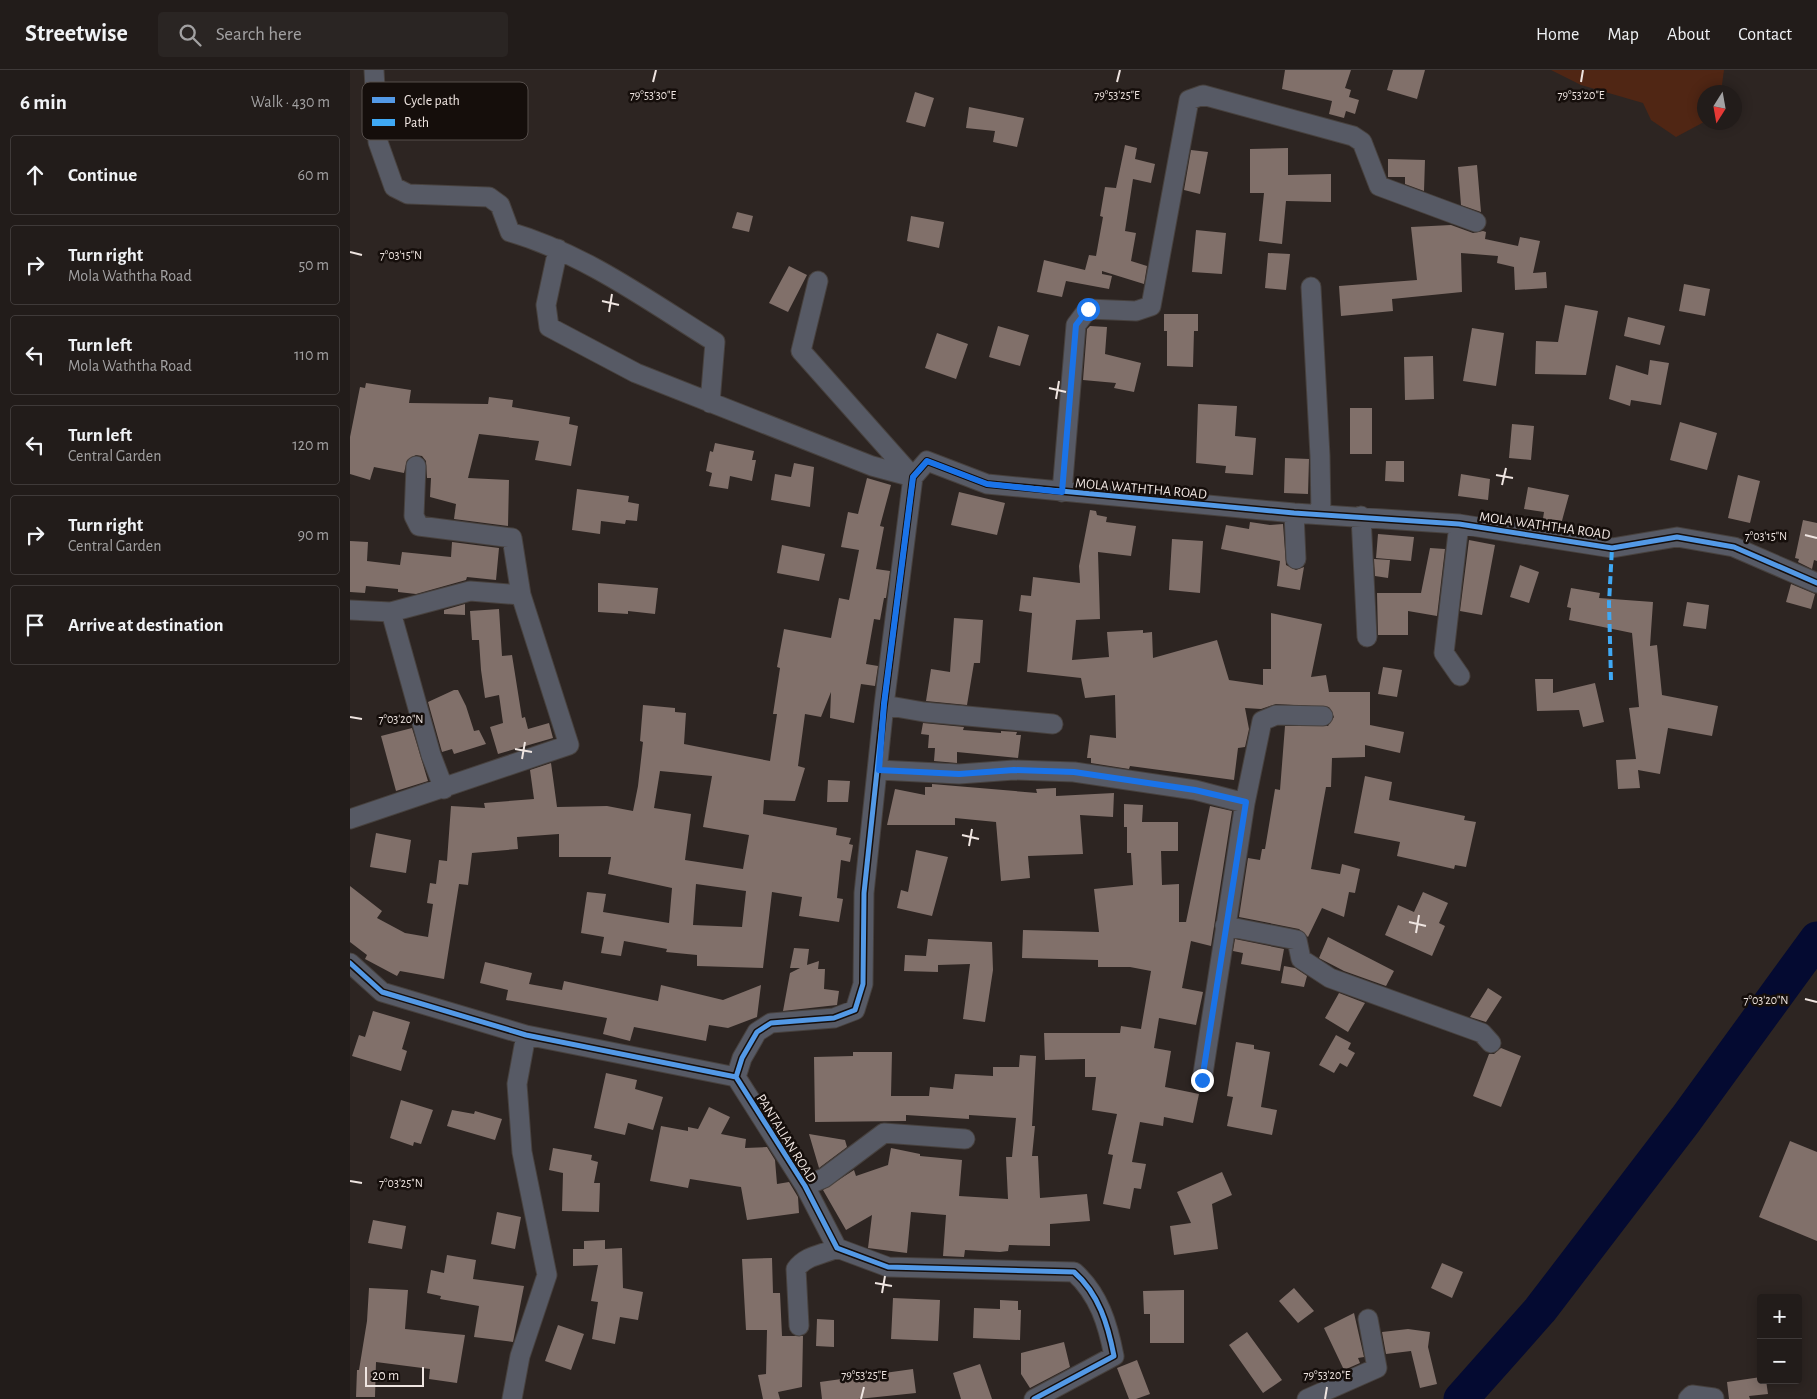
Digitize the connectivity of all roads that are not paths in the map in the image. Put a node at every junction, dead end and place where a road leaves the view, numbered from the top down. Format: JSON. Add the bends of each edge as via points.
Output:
{"nodes":[{"id":1,"x":378,"y":140,"type":"edge"},
{"id":2,"x":1476,"y":222,"type":"dead end"},
{"id":3,"x":558,"y":249,"type":"junction"},
{"id":4,"x":818,"y":281,"type":"dead end"},
{"id":5,"x":1311,"y":286,"type":"dead end"},
{"id":6,"x":710,"y":403,"type":"junction"},
{"id":7,"x":416,"y":466,"type":"dead end"},
{"id":8,"x":913,"y":477,"type":"junction"},
{"id":9,"x":1062,"y":492,"type":"junction"},
{"id":10,"x":1294,"y":513,"type":"junction"},
{"id":11,"x":1321,"y":514,"type":"junction"},
{"id":12,"x":1361,"y":516,"type":"junction"},
{"id":13,"x":1459,"y":524,"type":"junction"},
{"id":14,"x":1296,"y":559,"type":"dead end"},
{"id":15,"x":1817,"y":583,"type":"edge"},
{"id":16,"x":521,"y":596,"type":"junction"},
{"id":17,"x":350,"y":610,"type":"edge"},
{"id":18,"x":391,"y":612,"type":"junction"},
{"id":19,"x":1367,"y":637,"type":"dead end"},
{"id":20,"x":1460,"y":676,"type":"dead end"},
{"id":21,"x":884,"y":704,"type":"junction"},
{"id":22,"x":1324,"y":716,"type":"dead end"},
{"id":23,"x":1053,"y":724,"type":"dead end"},
{"id":24,"x":879,"y":770,"type":"junction"},
{"id":25,"x":444,"y":789,"type":"junction"},
{"id":26,"x":1246,"y":802,"type":"junction"},
{"id":27,"x":350,"y":819,"type":"edge"},
{"id":28,"x":1226,"y":926,"type":"junction"},
{"id":29,"x":350,"y":963,"type":"edge"},
{"id":30,"x":526,"y":1035,"type":"junction"},
{"id":31,"x":1492,"y":1043,"type":"dead end"},
{"id":32,"x":736,"y":1077,"type":"junction"},
{"id":33,"x":1202,"y":1080,"type":"dead end"},
{"id":34,"x":965,"y":1139,"type":"dead end"},
{"id":35,"x":805,"y":1186,"type":"junction"},
{"id":36,"x":837,"y":1248,"type":"junction"},
{"id":37,"x":1368,"y":1319,"type":"dead end"},
{"id":38,"x":799,"y":1326,"type":"dead end"},
{"id":39,"x":1714,"y":1398,"type":"dead end"},
{"id":40,"x":512,"y":1399,"type":"edge"},
{"id":41,"x":1034,"y":1399,"type":"edge"},
{"id":42,"x":1307,"y":1399,"type":"edge"},
{"id":43,"x":1688,"y":1399,"type":"edge"}],
"edges":[{"from":1,"to":3,"type":"street","via":[[394,186],[408,194],[489,197],[500,204],[510,232]]},
{"from":2,"to":9,"type":"street","via":[[1379,186],[1362,142],[1353,136],[1203,95],[1189,100],[1151,306],[1136,311],[1088,309],[1076,325]]},
{"from":3,"to":6,"type":"street","via":[[594,267],[715,342]]},
{"from":3,"to":6,"type":"street","via":[[546,305],[549,327],[636,373]]},
{"from":4,"to":8,"type":"street","via":[[801,350]]},
{"from":5,"to":11,"type":"street"},
{"from":6,"to":8,"type":"street","via":[[872,466]]},
{"from":7,"to":16,"type":"street","via":[[414,516],[419,526],[512,538]]},
{"from":8,"to":9,"type":"street","name":"MOLA WATHTHA ROAD","via":[[927,461],[987,484]]},
{"from":8,"to":21,"type":"street"},
{"from":9,"to":10,"type":"street","name":"MOLA WATHTHA ROAD"},
{"from":10,"to":11,"type":"street","name":"MOLA WATHTHA ROAD"},
{"from":10,"to":14,"type":"street"},
{"from":11,"to":12,"type":"street","name":"MOLA WATHTHA ROAD"},
{"from":12,"to":13,"type":"street","name":"MOLA WATHTHA ROAD"},
{"from":12,"to":19,"type":"street"},
{"from":13,"to":15,"type":"street","name":"MOLA WATHTHA ROAD","via":[[1612,548],[1677,537],[1734,546]]},
{"from":13,"to":20,"type":"street","via":[[1444,653]]},
{"from":16,"to":18,"type":"street","via":[[470,591]]},
{"from":16,"to":25,"type":"street","via":[[569,745]]},
{"from":17,"to":18,"type":"street"},
{"from":18,"to":25,"type":"street","via":[[431,755]]},
{"from":21,"to":23,"type":"street","via":[[924,712]]},
{"from":21,"to":24,"type":"street"},
{"from":22,"to":26,"type":"street","via":[[1276,714],[1262,721]]},
{"from":24,"to":26,"type":"street","via":[[959,774],[1014,770],[1074,772],[1195,790]]},
{"from":24,"to":32,"type":"street","via":[[864,893],[863,984],[855,1010],[834,1018],[771,1023],[757,1032],[742,1058]]},
{"from":25,"to":27,"type":"street"},
{"from":26,"to":28,"type":"street"},
{"from":28,"to":31,"type":"street","via":[[1296,940],[1301,959],[1330,978],[1482,1033]]},
{"from":28,"to":33,"type":"street"},
{"from":29,"to":30,"type":"street","via":[[382,992]]},
{"from":30,"to":32,"type":"street"},
{"from":30,"to":40,"type":"street","via":[[517,1084],[522,1152],[547,1275],[520,1356]]},
{"from":32,"to":35,"type":"street","name":"PANTALIAN ROAD"},
{"from":34,"to":35,"type":"street","via":[[884,1133],[824,1178]]},
{"from":35,"to":36,"type":"street","name":"PANTALIAN ROAD"},
{"from":36,"to":38,"type":"street","via":[[803,1259],[796,1269]]},
{"from":36,"to":41,"type":"street","via":[[888,1267],[1074,1272],[1088,1284],[1108,1325],[1114,1356]]},
{"from":37,"to":42,"type":"street","via":[[1377,1368]]},
{"from":39,"to":43,"type":"street","via":[[1692,1395]]}]}
